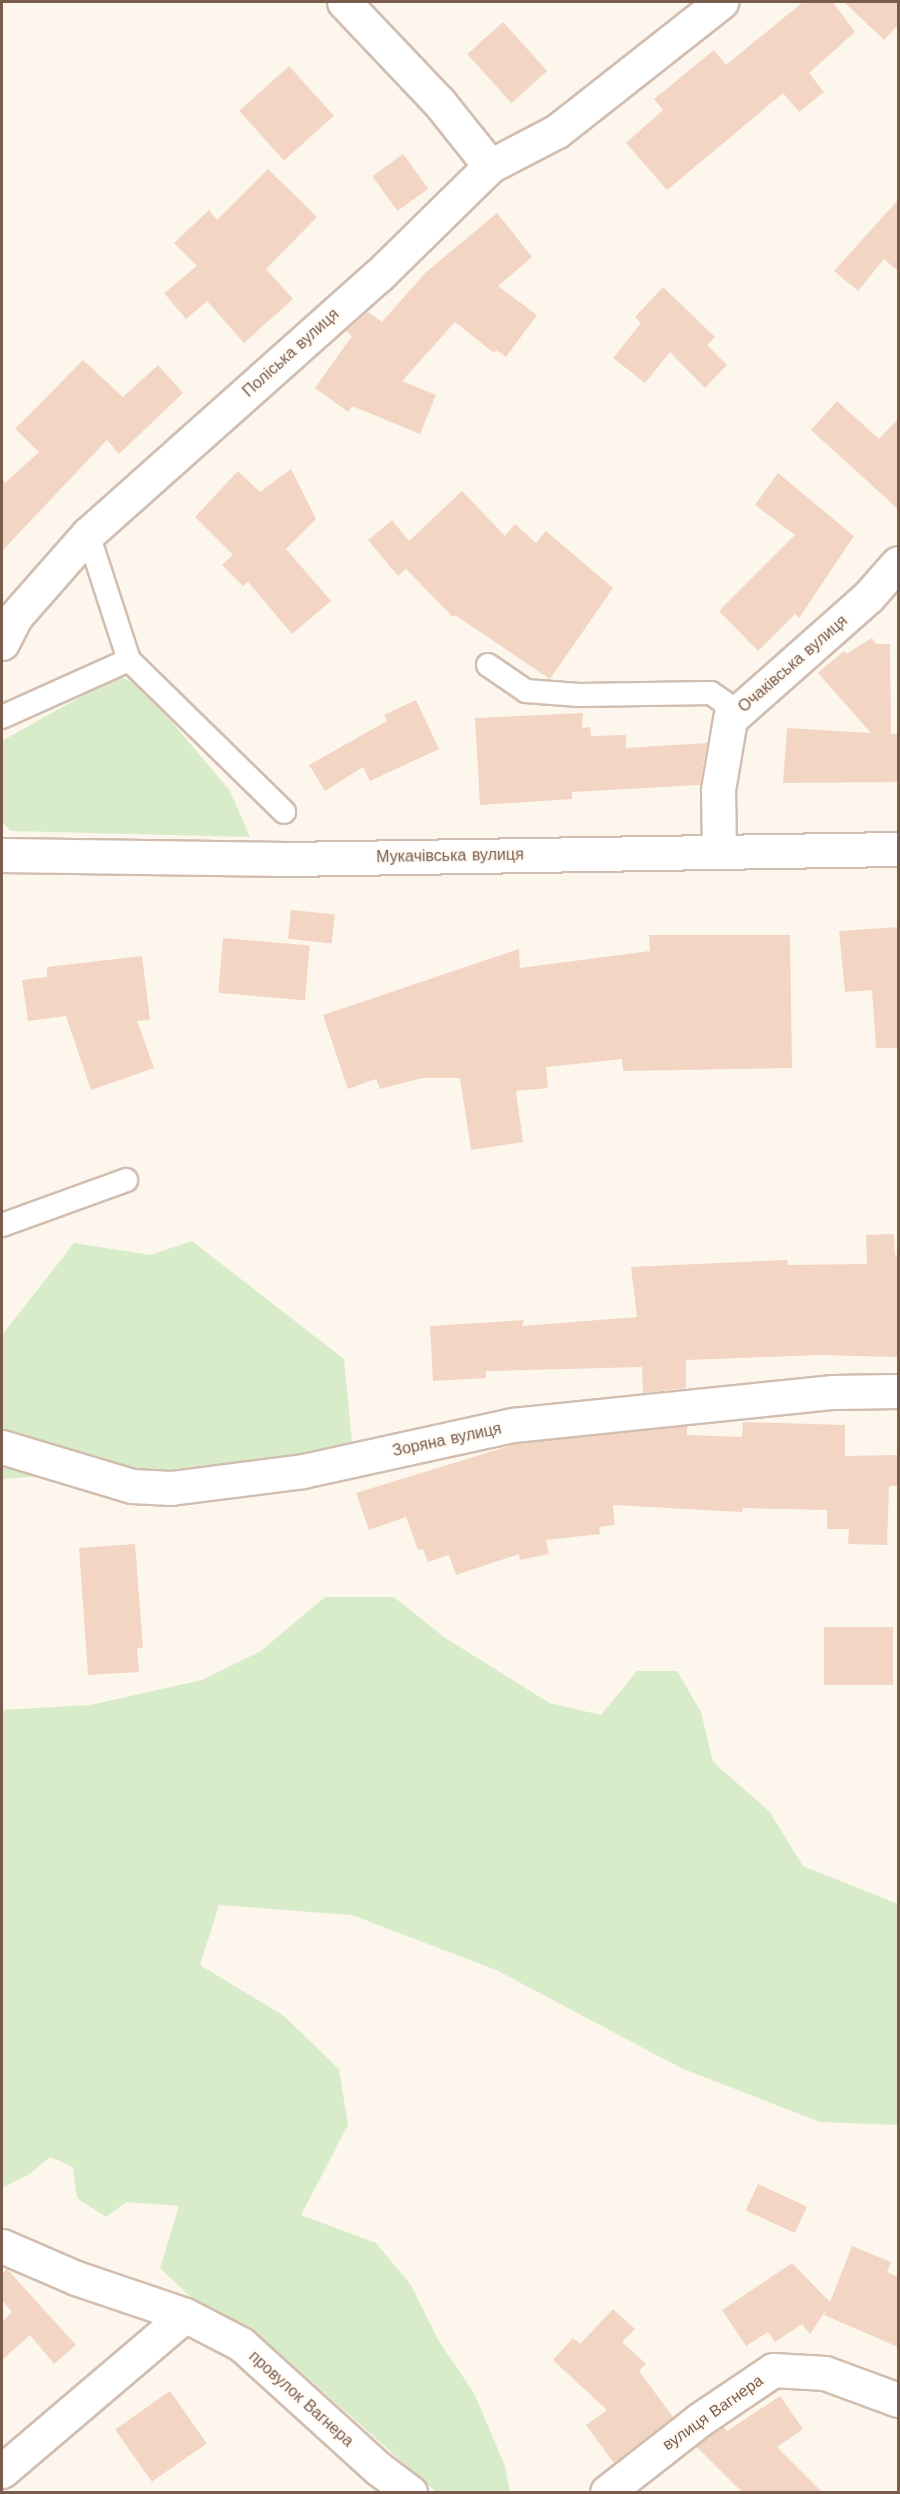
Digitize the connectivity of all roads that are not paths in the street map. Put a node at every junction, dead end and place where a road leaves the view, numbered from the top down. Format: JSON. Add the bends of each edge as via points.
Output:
{"nodes":[{"id":1,"x":344,"y":2,"type":"edge"},
{"id":2,"x":721,"y":2,"type":"edge"},
{"id":3,"x":490,"y":166,"type":"junction"},
{"id":4,"x":88,"y":534,"type":"junction"},
{"id":5,"x":898,"y":563,"type":"edge"},
{"id":6,"x":2,"y":643,"type":"edge"},
{"id":7,"x":129,"y":660,"type":"junction"},
{"id":8,"x":488,"y":666,"type":"dead end"},
{"id":9,"x":2,"y":717,"type":"edge"},
{"id":10,"x":730,"y":719,"type":"junction"},
{"id":11,"x":284,"y":812,"type":"dead end"},
{"id":12,"x":898,"y":849,"type":"edge"},
{"id":13,"x":719,"y":852,"type":"junction"},
{"id":14,"x":2,"y":855,"type":"edge"},
{"id":15,"x":126,"y":1180,"type":"dead end"},
{"id":16,"x":2,"y":1225,"type":"edge"},
{"id":17,"x":898,"y":1391,"type":"edge"},
{"id":18,"x":2,"y":1447,"type":"edge"},
{"id":19,"x":2,"y":2246,"type":"edge"},
{"id":20,"x":186,"y":2315,"type":"junction"},
{"id":21,"x":898,"y":2400,"type":"edge"},
{"id":22,"x":2,"y":2471,"type":"edge"},
{"id":23,"x":410,"y":2493,"type":"edge"},
{"id":24,"x":607,"y":2493,"type":"edge"}],
"edges":[{"from":1,"to":3,"type":"street","via":[[439,102]]},
{"from":2,"to":3,"type":"street","name":"Поліська вулиця","via":[[557,131]]},
{"from":3,"to":4,"type":"street","name":"Поліська вулиця","via":[[378,276]]},
{"from":4,"to":6,"type":"street","via":[[15,617]]},
{"from":4,"to":7,"type":"lane"},
{"from":5,"to":10,"type":"street","name":"Очаківська вулиця","via":[[868,597]]},
{"from":7,"to":9,"type":"lane"},
{"from":7,"to":11,"type":"lane"},
{"from":8,"to":10,"type":"lane","via":[[526,691],[579,695],[711,693],[724,702]]},
{"from":10,"to":13,"type":"street","name":"Очаківська вулиця","via":[[718,790]]},
{"from":12,"to":13,"type":"street","name":"Мукачівська вулиця"},
{"from":13,"to":14,"type":"street","name":"Мукачівська вулиця","via":[[287,859]]},
{"from":15,"to":16,"type":"lane"},
{"from":17,"to":18,"type":"street","name":"Зоряна вулиця","via":[[832,1392],[513,1425],[303,1471],[171,1488],[132,1486]]},
{"from":19,"to":20,"type":"street","name":"провулок Вагнера","via":[[76,2278]]},
{"from":20,"to":22,"type":"street"},
{"from":20,"to":23,"type":"street","name":"провулок Вагнера","via":[[241,2344]]},
{"from":21,"to":24,"type":"street","name":"вулиця Вагнера","via":[[825,2373],[773,2370],[699,2420]]}]}
